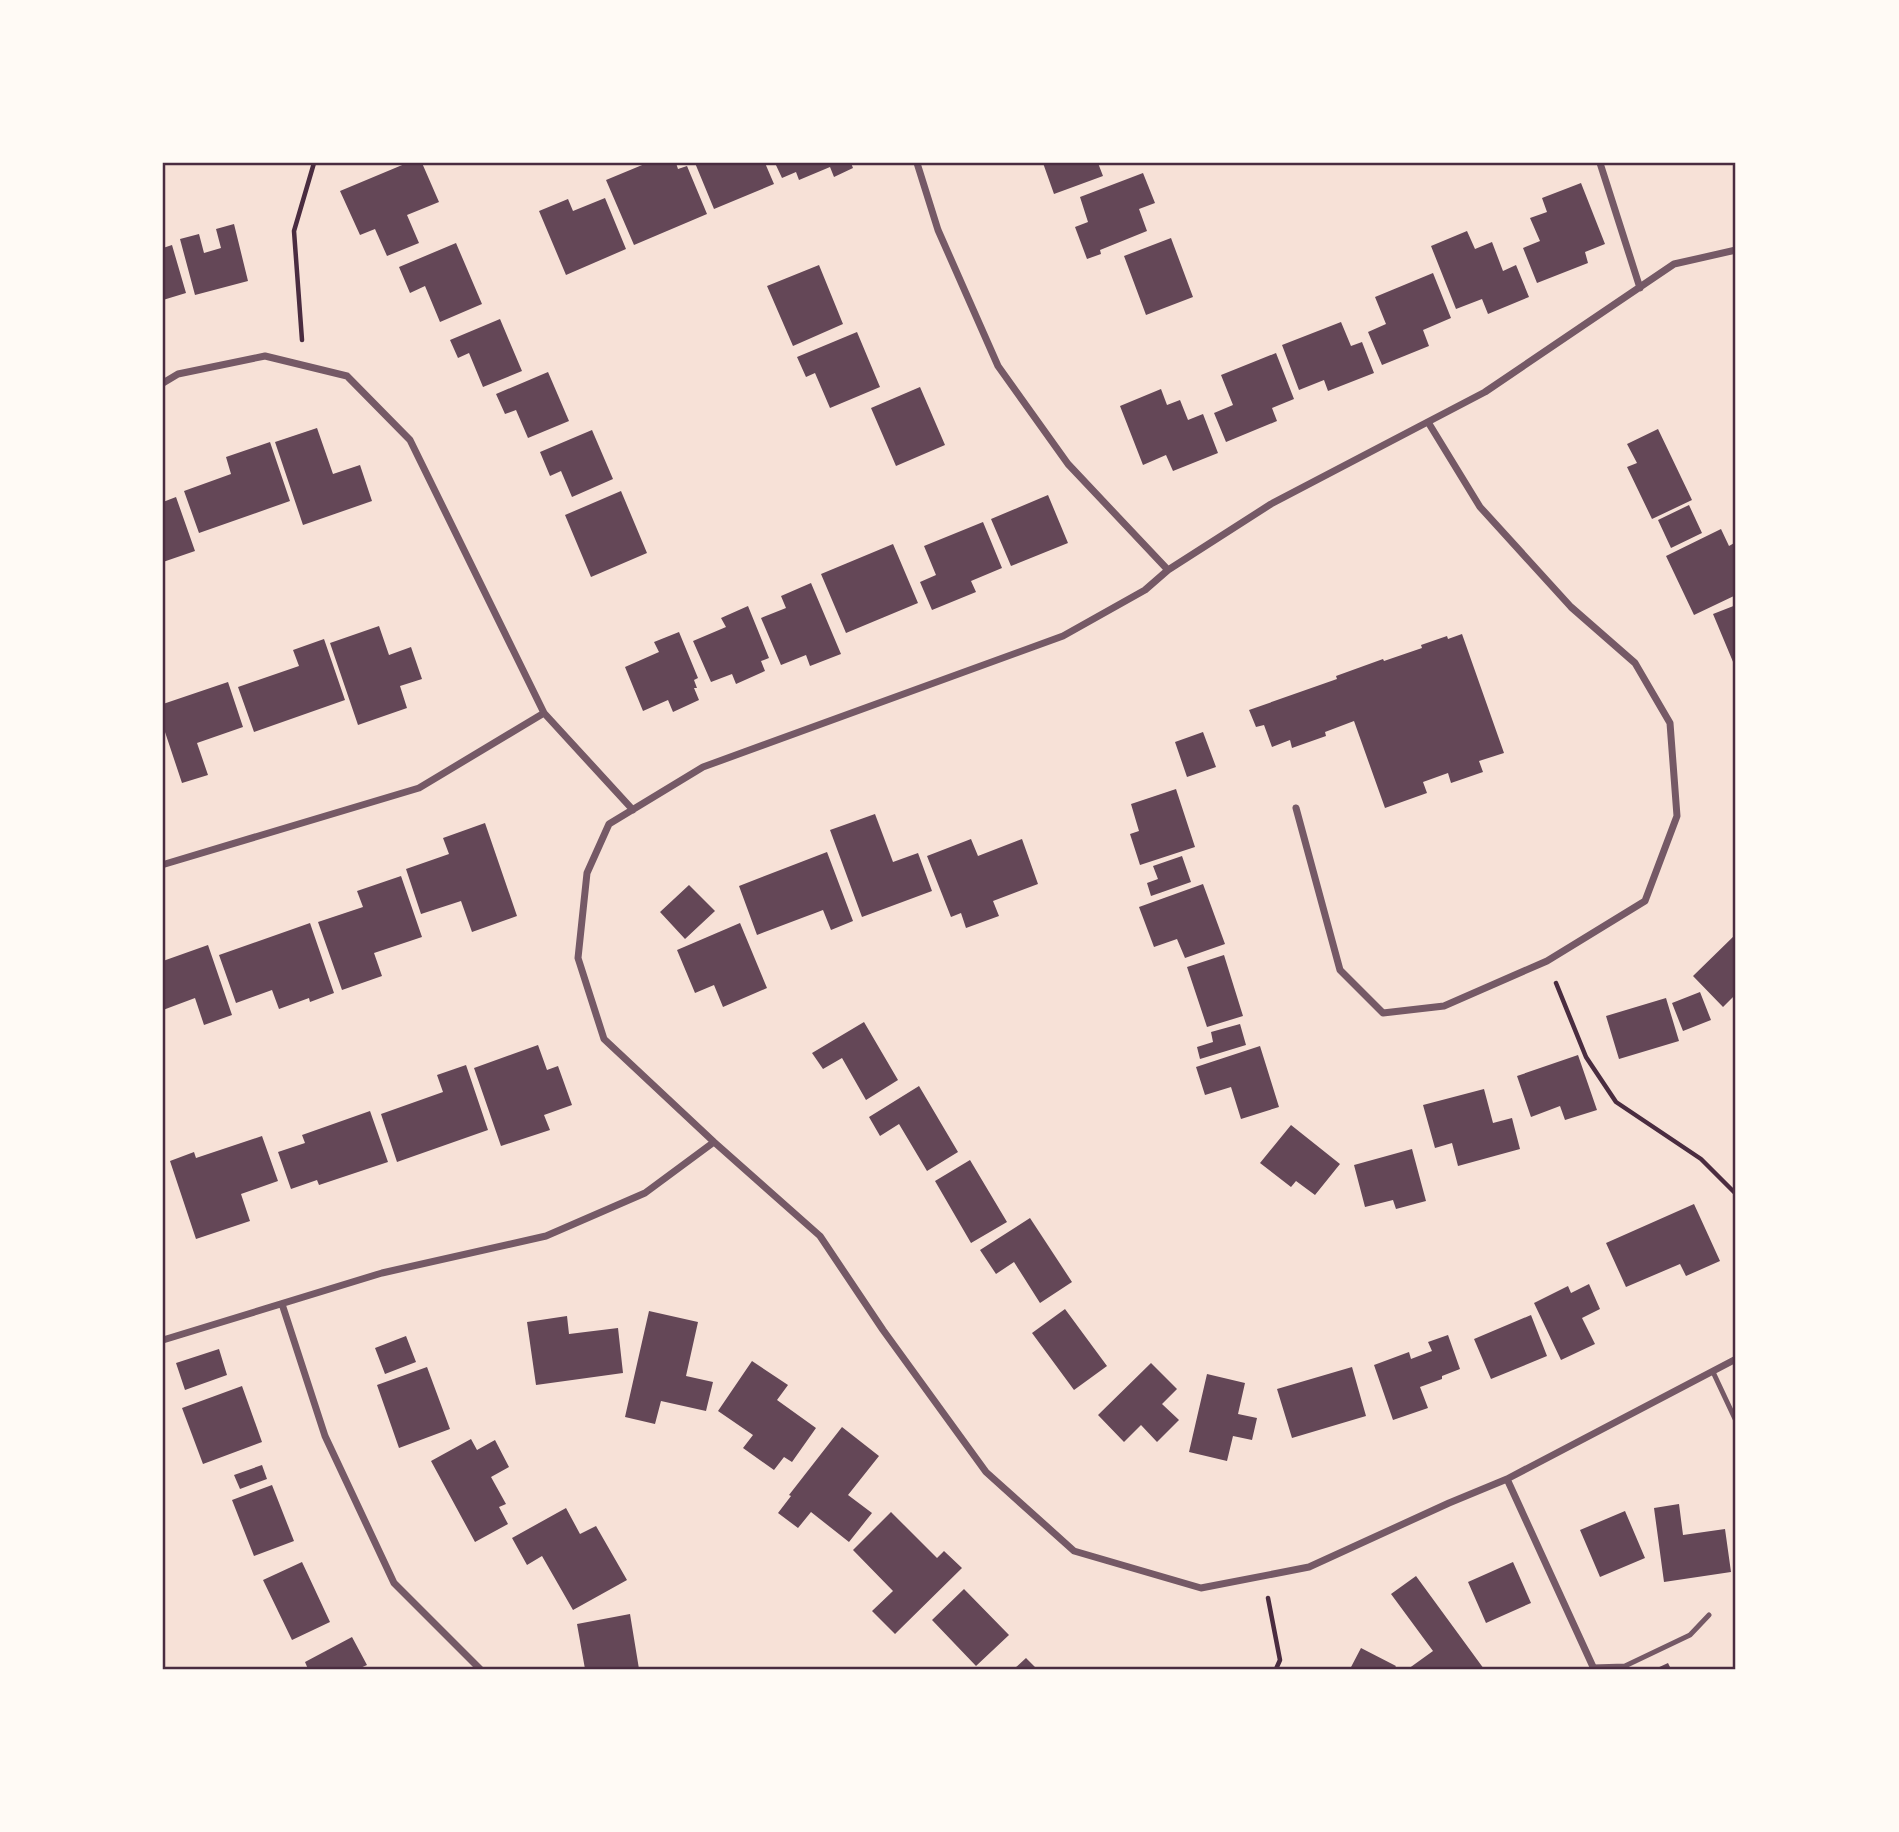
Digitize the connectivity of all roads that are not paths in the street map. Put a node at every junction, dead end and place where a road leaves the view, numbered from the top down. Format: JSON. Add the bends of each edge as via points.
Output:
{"nodes":[{"id":1,"x":917,"y":163,"type":"edge"},
{"id":2,"x":1600,"y":163,"type":"edge"},
{"id":3,"x":1736,"y":250,"type":"edge"},
{"id":4,"x":1640,"y":288,"type":"junction"},
{"id":5,"x":163,"y":383,"type":"edge"},
{"id":6,"x":1428,"y":422,"type":"junction"},
{"id":7,"x":1168,"y":570,"type":"junction"},
{"id":8,"x":544,"y":713,"type":"junction"},
{"id":9,"x":1296,"y":808,"type":"dead end"},
{"id":10,"x":633,"y":810,"type":"junction"},
{"id":11,"x":165,"y":864,"type":"dead end"},
{"id":12,"x":714,"y":1142,"type":"junction"},
{"id":13,"x":282,"y":1304,"type":"junction"},
{"id":14,"x":163,"y":1340,"type":"edge"},
{"id":15,"x":1736,"y":1359,"type":"edge"},
{"id":16,"x":1713,"y":1372,"type":"junction"},
{"id":17,"x":1736,"y":1421,"type":"edge"},
{"id":18,"x":1507,"y":1479,"type":"junction"},
{"id":19,"x":1709,"y":1615,"type":"dead end"},
{"id":20,"x":1594,"y":1668,"type":"edge"},
{"id":21,"x":480,"y":1669,"type":"edge"}],
"edges":[{"from":1,"to":7,"type":"street","via":[[938,230],[998,366],[1068,464]]},
{"from":2,"to":4,"type":"street"},
{"from":3,"to":4,"type":"street","via":[[1674,264]]},
{"from":4,"to":6,"type":"street","via":[[1485,392]]},
{"from":5,"to":8,"type":"street","via":[[177,374],[265,356],[347,376],[410,440]]},
{"from":6,"to":7,"type":"street","via":[[1271,504]]},
{"from":6,"to":9,"type":"street","via":[[1480,507],[1571,607],[1635,663],[1670,723],[1677,816],[1645,901],[1547,961],[1444,1006],[1383,1013],[1340,970]]},
{"from":7,"to":10,"type":"street","via":[[1144,590],[1063,636],[703,767]]},
{"from":8,"to":10,"type":"street"},
{"from":8,"to":11,"type":"street","via":[[419,788]]},
{"from":10,"to":12,"type":"street","via":[[609,824],[587,873],[578,958],[604,1039]]},
{"from":12,"to":13,"type":"street","via":[[645,1194],[545,1236],[382,1273]]},
{"from":12,"to":18,"type":"street","via":[[820,1236],[986,1472],[1074,1551],[1201,1588],[1309,1567]]},
{"from":13,"to":14,"type":"street"},
{"from":13,"to":21,"type":"street","via":[[325,1436],[394,1583]]},
{"from":15,"to":16,"type":"street"},
{"from":16,"to":17,"type":"lane"},
{"from":16,"to":18,"type":"street"},
{"from":18,"to":20,"type":"street"},
{"from":19,"to":20,"type":"lane","via":[[1690,1635],[1625,1666]]}]}
